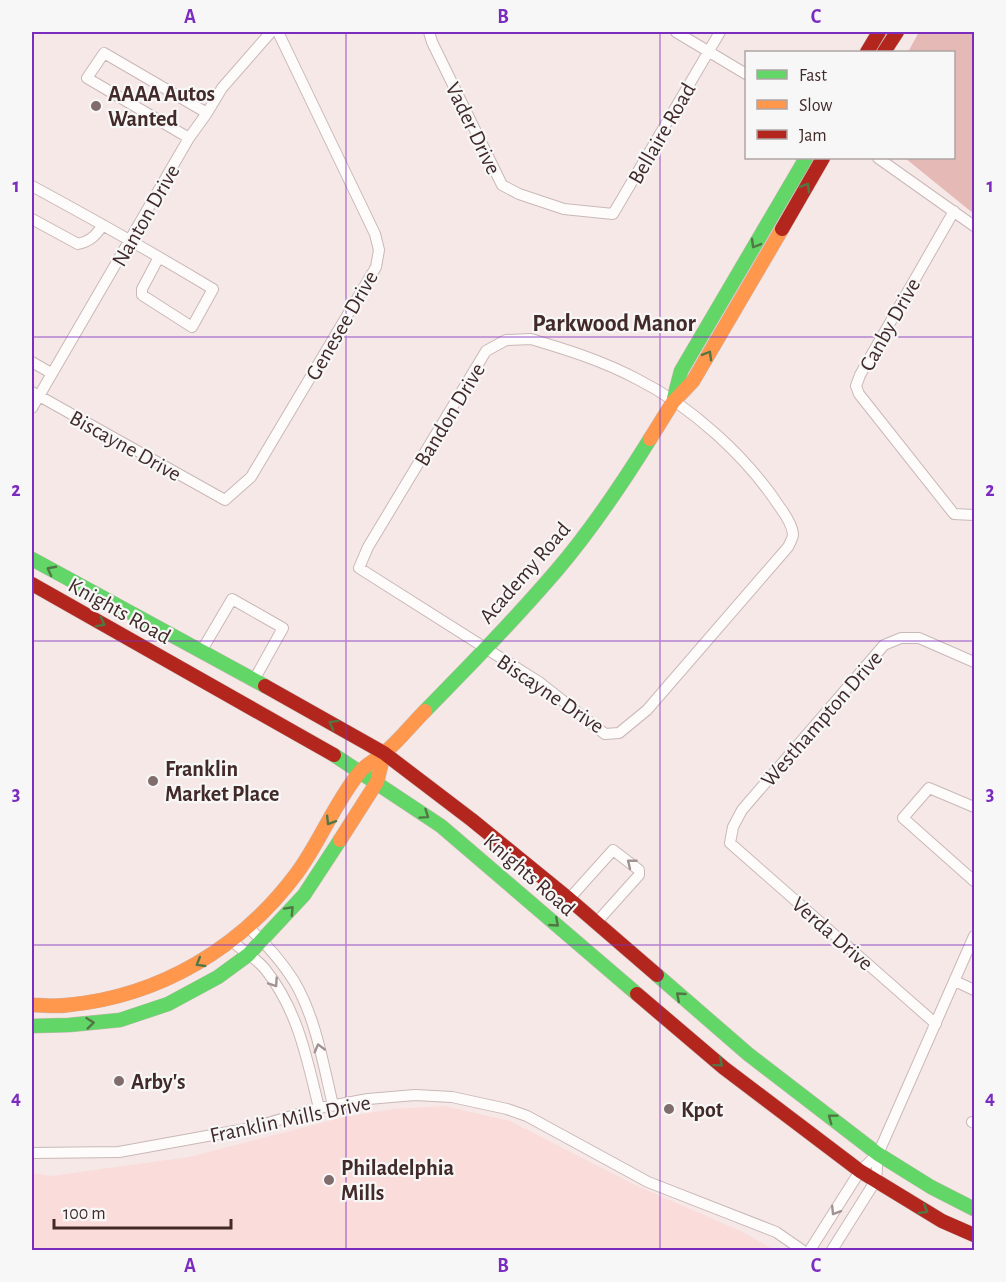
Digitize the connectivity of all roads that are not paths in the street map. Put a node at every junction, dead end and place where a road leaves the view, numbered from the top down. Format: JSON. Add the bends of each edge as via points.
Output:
{"nodes":[{"id":1,"x":271,"y":32,"type":"edge"},
{"id":2,"x":278,"y":32,"type":"edge"},
{"id":3,"x":429,"y":32,"type":"edge"},
{"id":4,"x":676,"y":32,"type":"edge"},
{"id":5,"x":720,"y":32,"type":"edge"},
{"id":6,"x":879,"y":32,"type":"edge"},
{"id":7,"x":897,"y":32,"type":"edge"},
{"id":8,"x":708,"y":51,"type":"junction"},
{"id":9,"x":868,"y":51,"type":"edge"},
{"id":10,"x":885,"y":51,"type":"edge"},
{"id":11,"x":745,"y":73,"type":"edge"},
{"id":12,"x":207,"y":113,"type":"junction"},
{"id":13,"x":189,"y":138,"type":"junction"},
{"id":14,"x":805,"y":159,"type":"edge"},
{"id":15,"x":822,"y":159,"type":"edge"},
{"id":16,"x":879,"y":159,"type":"edge"},
{"id":17,"x":32,"y":186,"type":"edge"},
{"id":18,"x":954,"y":211,"type":"junction"},
{"id":19,"x":613,"y":214,"type":"joint"},
{"id":20,"x":32,"y":219,"type":"edge"},
{"id":21,"x":103,"y":225,"type":"junction"},
{"id":22,"x":975,"y":226,"type":"edge"},
{"id":23,"x":131,"y":240,"type":"junction"},
{"id":24,"x":159,"y":257,"type":"junction"},
{"id":25,"x":32,"y":362,"type":"edge"},
{"id":26,"x":51,"y":373,"type":"junction"},
{"id":27,"x":35,"y":394,"type":"edge"},
{"id":28,"x":673,"y":402,"type":"junction"},
{"id":29,"x":32,"y":408,"type":"edge"},
{"id":30,"x":220,"y":497,"type":"joint"},
{"id":31,"x":975,"y":515,"type":"edge"},
{"id":32,"x":791,"y":541,"type":"joint"},
{"id":33,"x":32,"y":560,"type":"edge"},
{"id":34,"x":360,"y":567,"type":"joint"},
{"id":35,"x":32,"y":584,"type":"edge"},
{"id":36,"x":485,"y":648,"type":"junction"},
{"id":37,"x":202,"y":650,"type":"junction"},
{"id":38,"x":975,"y":662,"type":"edge"},
{"id":39,"x":254,"y":680,"type":"junction"},
{"id":40,"x":384,"y":753,"type":"junction"},
{"id":41,"x":360,"y":771,"type":"junction"},
{"id":42,"x":377,"y":782,"type":"junction"},
{"id":43,"x":975,"y":807,"type":"edge"},
{"id":44,"x":730,"y":843,"type":"joint"},
{"id":45,"x":975,"y":881,"type":"edge"},
{"id":46,"x":569,"y":899,"type":"junction"},
{"id":47,"x":596,"y":923,"type":"junction"},
{"id":48,"x":249,"y":928,"type":"junction"},
{"id":49,"x":975,"y":936,"type":"edge"},
{"id":50,"x":262,"y":940,"type":"junction"},
{"id":51,"x":233,"y":942,"type":"junction"},
{"id":52,"x":579,"y":943,"type":"junction"},
{"id":53,"x":248,"y":955,"type":"junction"},
{"id":54,"x":955,"y":981,"type":"junction"},
{"id":55,"x":975,"y":990,"type":"edge"},
{"id":56,"x":32,"y":1005,"type":"edge"},
{"id":57,"x":936,"y":1024,"type":"junction"},
{"id":58,"x":32,"y":1026,"type":"edge"},
{"id":59,"x":333,"y":1105,"type":"junction"},
{"id":60,"x":319,"y":1108,"type":"junction"},
{"id":61,"x":32,"y":1153,"type":"edge"},
{"id":62,"x":878,"y":1154,"type":"junction"},
{"id":63,"x":860,"y":1171,"type":"junction"},
{"id":64,"x":876,"y":1180,"type":"junction"},
{"id":65,"x":975,"y":1209,"type":"edge"},
{"id":66,"x":975,"y":1236,"type":"edge"},
{"id":67,"x":802,"y":1251,"type":"edge"},
{"id":68,"x":810,"y":1251,"type":"edge"},
{"id":69,"x":832,"y":1251,"type":"edge"}],
"edges":[{"from":1,"to":12,"type":"street","name":"Nanton Drive","via":[[236,69]]},
{"from":2,"to":30,"type":"street","name":"Genesee Drive","via":[[375,234],[379,250],[376,267],[251,477],[225,500]]},
{"from":3,"to":19,"type":"street","name":"Vader Drive","via":[[502,185],[564,209]]},
{"from":4,"to":8,"type":"street"},
{"from":5,"to":8,"type":"street","name":"Bellaire Road"},
{"from":6,"to":9,"type":"main road"},
{"from":7,"to":10,"type":"main road"},
{"from":8,"to":11,"type":"street"},
{"from":8,"to":19,"type":"street","name":"Bellaire Road"},
{"from":12,"to":13,"type":"street","name":"Nanton Drive"},
{"from":12,"to":13,"type":"street","via":[[104,53],[87,78]]},
{"from":13,"to":23,"type":"street","name":"Nanton Drive"},
{"from":14,"to":28,"type":"main road","name":"Academy Road","one_way":true,"via":[[681,371]]},
{"from":28,"to":15,"type":"main road","name":"Academy Road","one_way":true,"via":[[693,381]]},
{"from":16,"to":18,"type":"street"},
{"from":17,"to":21,"type":"street"},
{"from":18,"to":22,"type":"street"},
{"from":18,"to":31,"type":"street","name":"Canby Drive","via":[[856,386],[954,514]]},
{"from":20,"to":21,"type":"street","via":[[78,244],[94,237]]},
{"from":21,"to":23,"type":"street"},
{"from":23,"to":24,"type":"street"},
{"from":23,"to":26,"type":"street","name":"Nanton Drive"},
{"from":24,"to":24,"type":"street","via":[[213,289],[192,327],[142,295]]},
{"from":25,"to":26,"type":"street"},
{"from":26,"to":27,"type":"street","name":"Nanton Drive"},
{"from":27,"to":29,"type":"street","name":"Nanton Drive"},
{"from":27,"to":30,"type":"street","name":"Biscayne Drive"},
{"from":28,"to":32,"type":"street","name":"Bandon Drive","via":[[731,447],[768,488],[788,519]]},
{"from":28,"to":34,"type":"street","name":"Bandon Drive","via":[[639,380],[585,355],[531,339],[506,340],[486,351],[368,547]]},
{"from":28,"to":36,"type":"main road","name":"Academy Road","via":[[592,526],[536,595]]},
{"from":32,"to":36,"type":"street","name":"Biscayne Drive","via":[[655,702],[620,733],[604,734],[538,682]]},
{"from":37,"to":33,"type":"main road","name":"Knights Road","one_way":true},
{"from":34,"to":36,"type":"street","name":"Biscayne Drive"},
{"from":35,"to":41,"type":"main road","name":"Knights Road","one_way":true},
{"from":36,"to":40,"type":"main road","name":"Academy Road"},
{"from":37,"to":39,"type":"main road","name":"Knights Road"},
{"from":37,"to":39,"type":"street","via":[[232,599],[283,628]]},
{"from":38,"to":44,"type":"street","name":"Westhampton Drive","via":[[919,638],[901,638],[884,645],[742,810]]},
{"from":40,"to":39,"type":"main road","name":"Knights Road","one_way":true},
{"from":40,"to":41,"type":"main road","name":"Academy Road"},
{"from":40,"to":42,"type":"main road"},
{"from":40,"to":46,"type":"main road","name":"Knights Road"},
{"from":41,"to":42,"type":"main road","name":"Knights Road"},
{"from":41,"to":48,"type":"main road","one_way":true,"via":[[297,873]]},
{"from":50,"to":42,"type":"main road","one_way":true,"via":[[304,895]]},
{"from":42,"to":52,"type":"main road","name":"Knights Road","one_way":true,"via":[[441,825]]},
{"from":43,"to":45,"type":"street","via":[[929,788],[903,818]]},
{"from":44,"to":57,"type":"street","name":"Verda Drive"},
{"from":46,"to":47,"type":"main road","name":"Knights Road"},
{"from":47,"to":46,"type":"street","one_way":true,"via":[[639,870],[613,850]]},
{"from":47,"to":52,"type":"main road"},
{"from":62,"to":47,"type":"main road","name":"Knights Road","one_way":true,"via":[[748,1054]]},
{"from":48,"to":50,"type":"street"},
{"from":48,"to":51,"type":"main road"},
{"from":49,"to":54,"type":"street"},
{"from":50,"to":53,"type":"main road"},
{"from":59,"to":50,"type":"street","one_way":true,"via":[[311,1016],[294,981]]},
{"from":51,"to":53,"type":"street"},
{"from":51,"to":56,"type":"main road","one_way":true,"via":[[195,966],[145,989],[70,1005]]},
{"from":52,"to":63,"type":"main road","name":"Knights Road","one_way":true,"via":[[724,1068]]},
{"from":58,"to":53,"type":"main road","one_way":true,"via":[[120,1020],[160,1007],[218,977]]},
{"from":53,"to":60,"type":"street","one_way":true,"via":[[264,968],[297,1023]]},
{"from":54,"to":55,"type":"street"},
{"from":54,"to":57,"type":"street"},
{"from":57,"to":62,"type":"street"},
{"from":59,"to":60,"type":"street","name":"Franklin Mills Drive"},
{"from":59,"to":67,"type":"street","name":"Franklin Mills Drive","via":[[415,1095],[452,1097],[507,1108],[551,1127],[648,1182],[776,1232]]},
{"from":60,"to":61,"type":"street","name":"Franklin Mills Drive","via":[[251,1128],[119,1152]]},
{"from":62,"to":63,"type":"street"},
{"from":62,"to":64,"type":"street"},
{"from":62,"to":65,"type":"main road","name":"Knights Road"},
{"from":63,"to":64,"type":"main road","name":"Knights Road"},
{"from":63,"to":68,"type":"street","one_way":true},
{"from":64,"to":66,"type":"main road","name":"Knights Road","one_way":true,"via":[[942,1221]]},
{"from":64,"to":69,"type":"street"}]}
